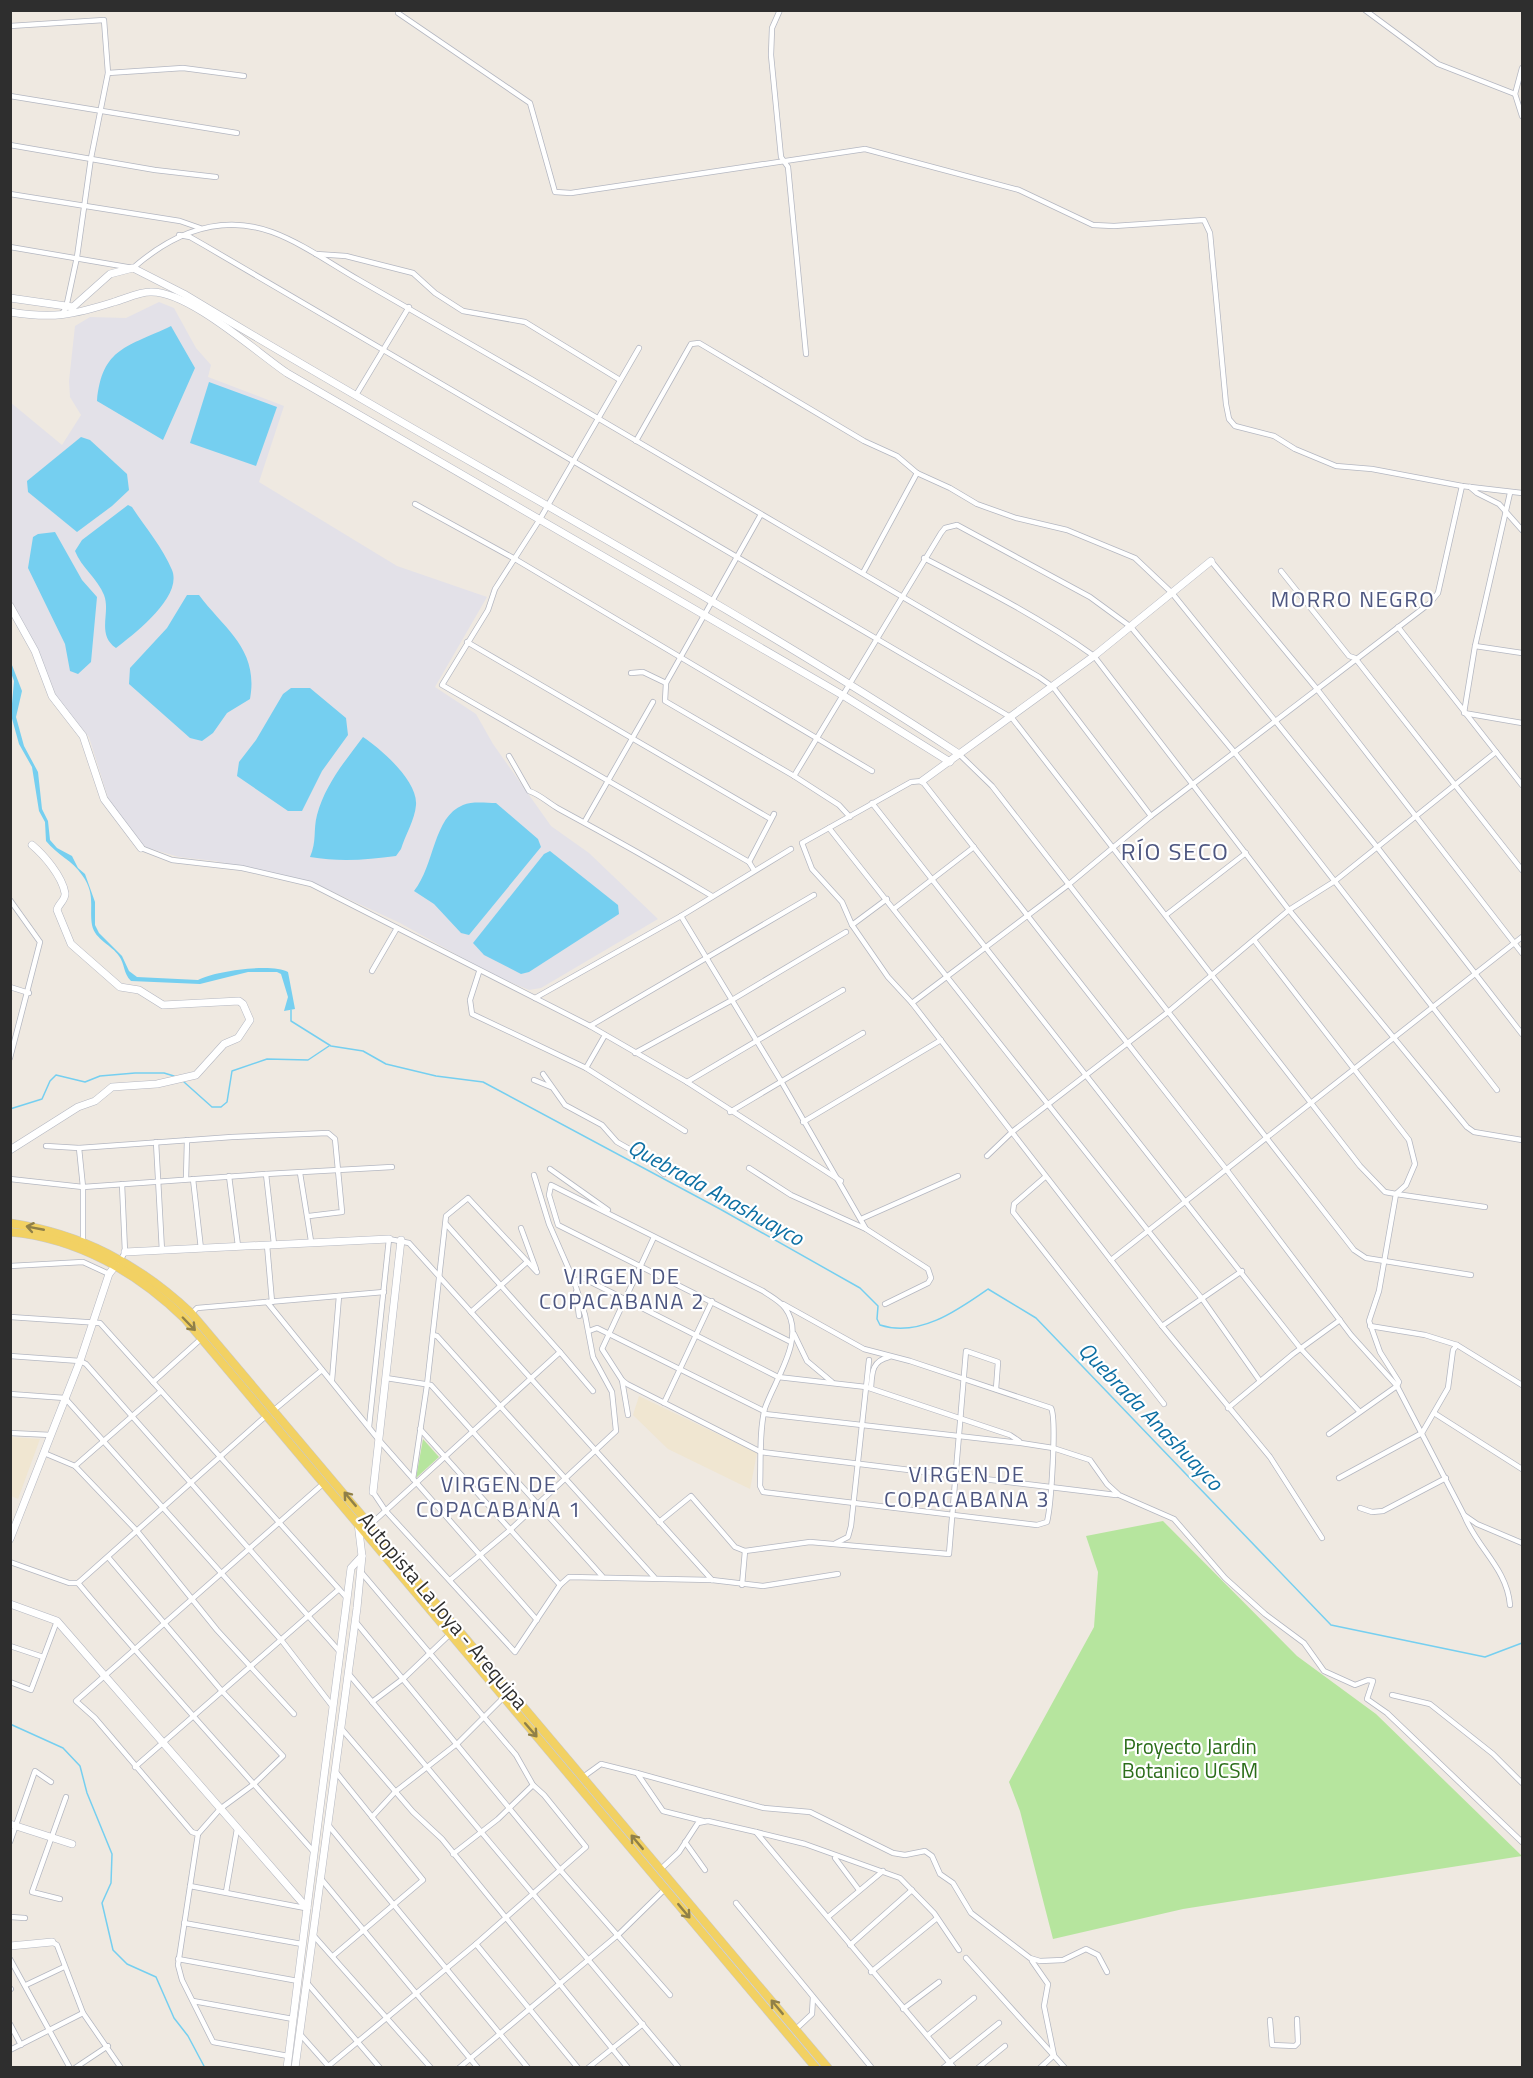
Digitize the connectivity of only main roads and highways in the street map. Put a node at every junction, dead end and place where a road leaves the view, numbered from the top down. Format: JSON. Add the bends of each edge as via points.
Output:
{"nodes":[{"id":1,"x":10,"y":1223,"type":"edge"},
{"id":2,"x":10,"y":1232,"type":"edge"},
{"id":3,"x":121,"y":1259,"type":"junction"},
{"id":4,"x":271,"y":1412,"type":"junction"},
{"id":5,"x":816,"y":2067,"type":"edge"},
{"id":6,"x":828,"y":2067,"type":"edge"}],
"edges":[{"from":3,"to":1,"type":"main road","name":"Autopista La Joya - Arequipa","one_way":true,"via":[[83,1240]]},
{"from":2,"to":3,"type":"main road","name":"Autopista La Joya - Arequipa"},
{"from":3,"to":4,"type":"main road","name":"Autopista La Joya - Arequipa","one_way":true,"via":[[203,1338]]},
{"from":3,"to":4,"type":"main road","name":"Autopista La Joya - Arequipa","via":[[192,1313]]},
{"from":4,"to":5,"type":"main road","name":"Autopista La Joya - Arequipa","one_way":true,"via":[[324,1483]]},
{"from":6,"to":4,"type":"main road","name":"Autopista La Joya - Arequipa","one_way":true,"via":[[371,1524]]}]}
